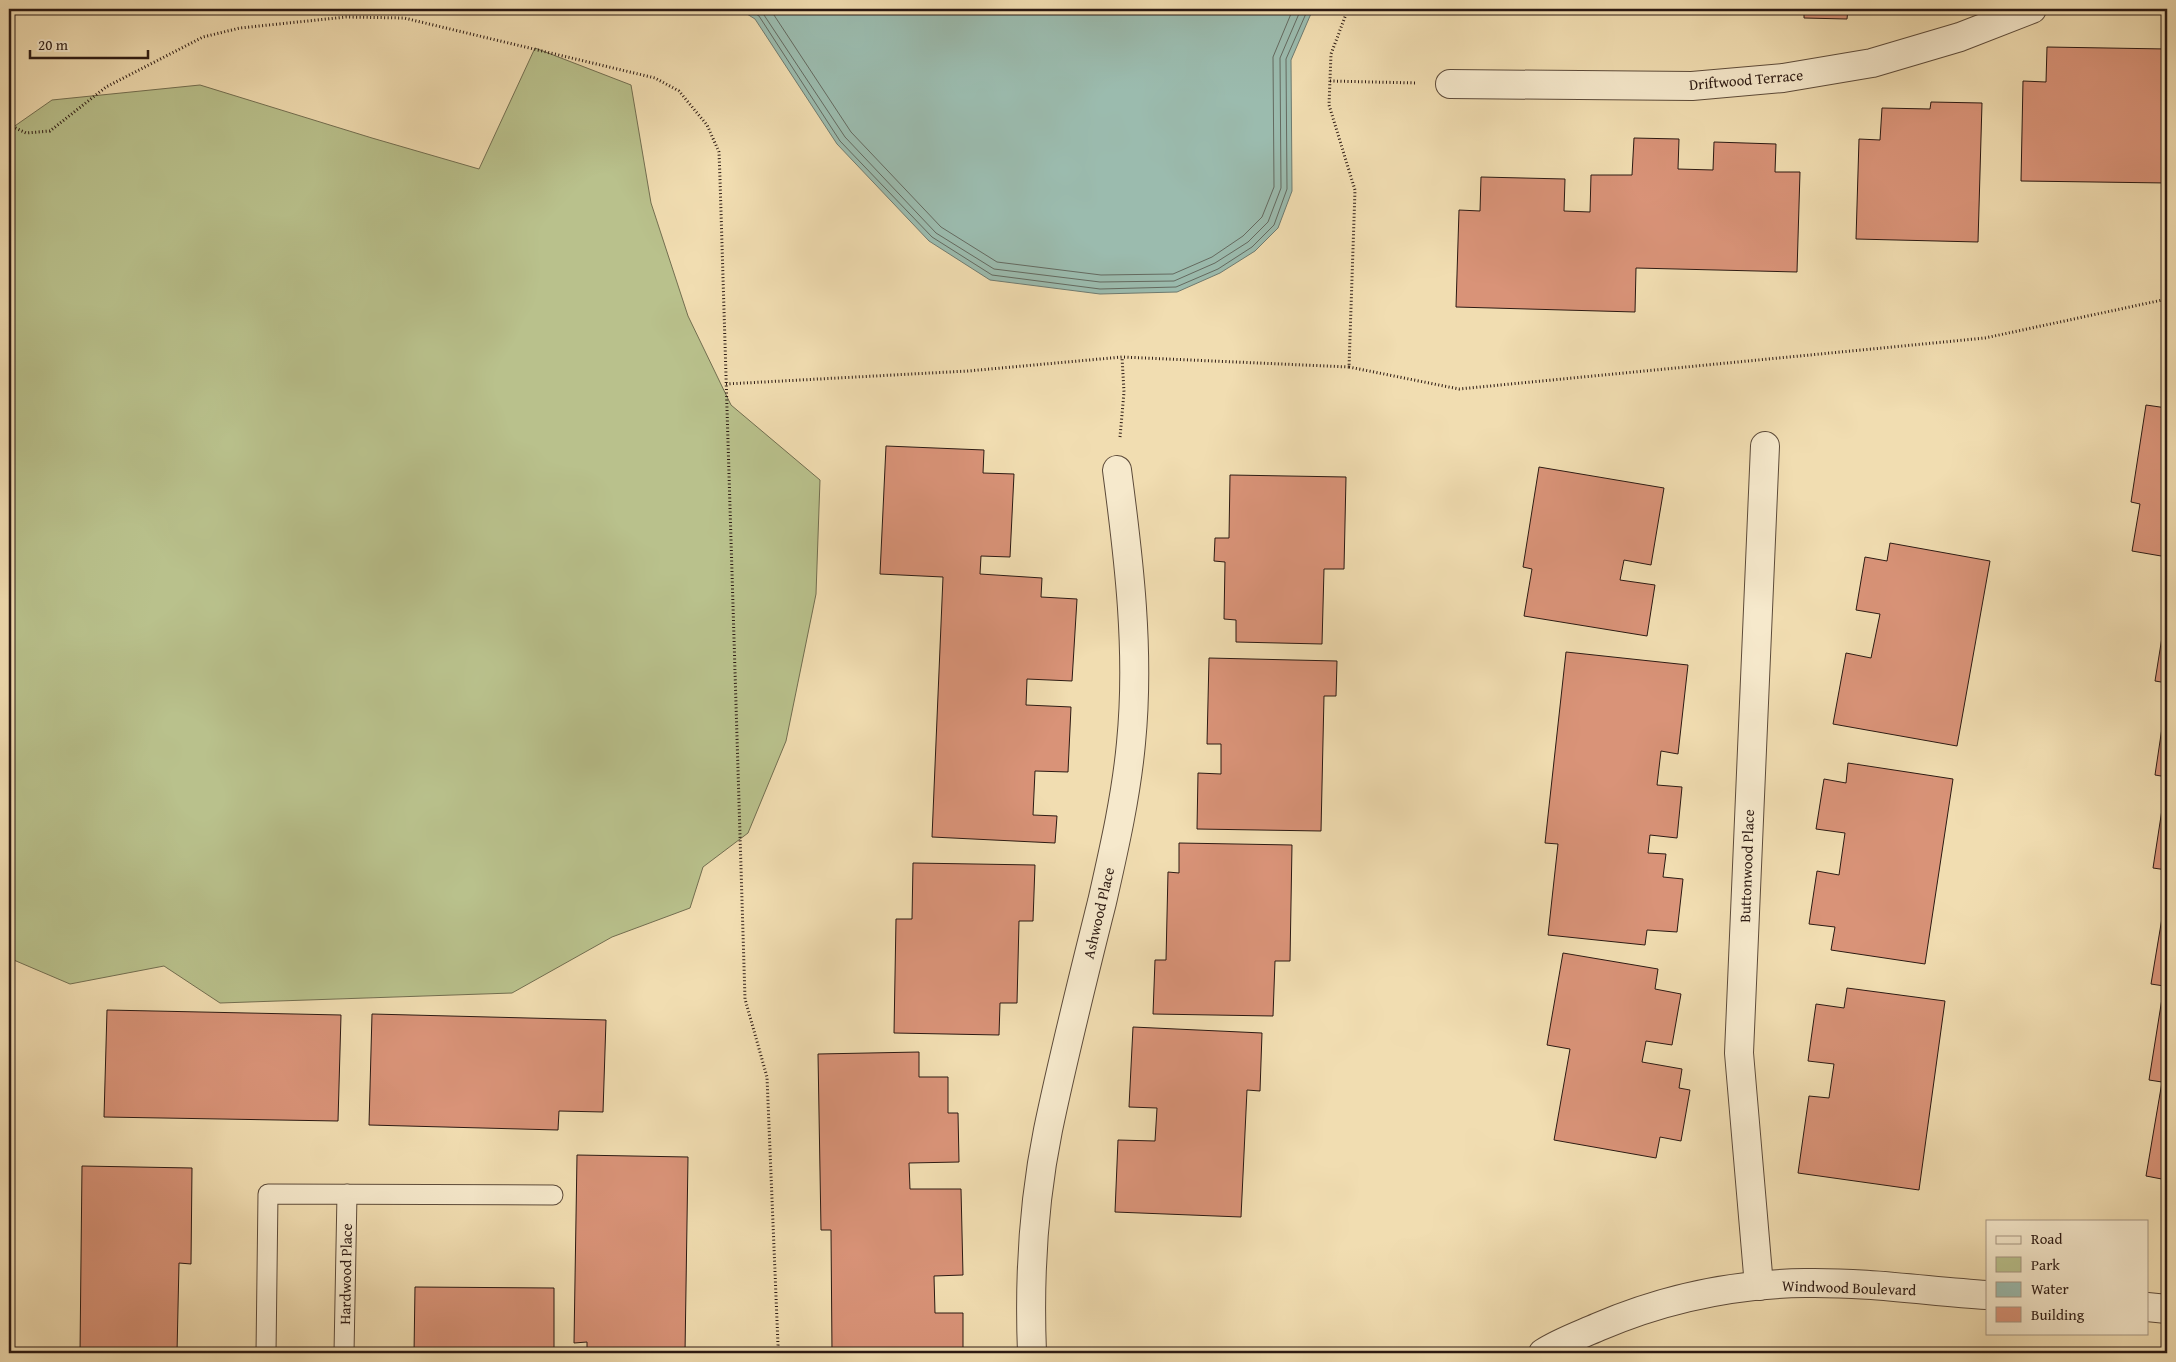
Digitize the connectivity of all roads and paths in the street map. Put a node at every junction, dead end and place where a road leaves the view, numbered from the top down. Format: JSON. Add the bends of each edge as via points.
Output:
{"nodes":[{"id":1,"x":1348,"y":9,"type":"edge"},
{"id":2,"x":2032,"y":9,"type":"edge"},
{"id":3,"x":1330,"y":81,"type":"junction"},
{"id":4,"x":1450,"y":84,"type":"joint"},
{"id":5,"x":9,"y":125,"type":"edge"},
{"id":6,"x":2167,"y":298,"type":"edge"},
{"id":7,"x":1122,"y":358,"type":"junction"},
{"id":8,"x":1349,"y":367,"type":"junction"},
{"id":9,"x":726,"y":384,"type":"junction"},
{"id":10,"x":1765,"y":446,"type":"dead end"},
{"id":11,"x":1117,"y":470,"type":"joint"},
{"id":12,"x":348,"y":1194,"type":"junction"},
{"id":13,"x":553,"y":1195,"type":"dead end"},
{"id":14,"x":1760,"y":1286,"type":"junction"},
{"id":15,"x":1986,"y":1295,"type":"edge"},
{"id":16,"x":2148,"y":1307,"type":"edge"},
{"id":17,"x":2167,"y":1309,"type":"edge"},
{"id":18,"x":266,"y":1353,"type":"edge"},
{"id":19,"x":344,"y":1353,"type":"edge"},
{"id":20,"x":777,"y":1353,"type":"edge"},
{"id":21,"x":1032,"y":1353,"type":"edge"},
{"id":22,"x":1543,"y":1353,"type":"edge"}],
"edges":[{"from":1,"to":3,"type":"path","via":[[1330,54]]},
{"from":2,"to":4,"type":"street","name":"Driftwood Terrace","via":[[1960,38],[1872,63],[1783,78],[1692,86]]},
{"from":3,"to":4,"type":"path"},
{"from":3,"to":8,"type":"path","via":[[1329,105],[1355,190]]},
{"from":5,"to":9,"type":"path","via":[[26,133],[50,131],[106,87],[202,37],[240,28],[346,17],[404,18],[655,78],[679,91],[707,125],[719,152]]},
{"from":6,"to":8,"type":"path","via":[[1985,338],[1458,389]]},
{"from":7,"to":8,"type":"path"},
{"from":7,"to":9,"type":"path","via":[[968,371]]},
{"from":7,"to":11,"type":"path","via":[[1124,392]]},
{"from":9,"to":20,"type":"path","via":[[745,999],[767,1077]]},
{"from":10,"to":14,"type":"street","name":"Buttonwood Place","via":[[1739,1053]]},
{"from":11,"to":21,"type":"street","name":"Ashwood Place","via":[[1129,560],[1135,651],[1132,742],[1119,832],[1048,1131],[1034,1220],[1030,1288]]},
{"from":12,"to":13,"type":"lane"},
{"from":12,"to":18,"type":"lane","via":[[268,1194]]},
{"from":12,"to":19,"type":"lane","name":"Hardwood Place"},
{"from":14,"to":15,"type":"street","name":"Windwood Boulevard","via":[[1805,1283]]},
{"from":14,"to":22,"type":"street","name":"Windwood Boulevard","via":[[1673,1300],[1631,1313]]},
{"from":16,"to":17,"type":"street"}]}
